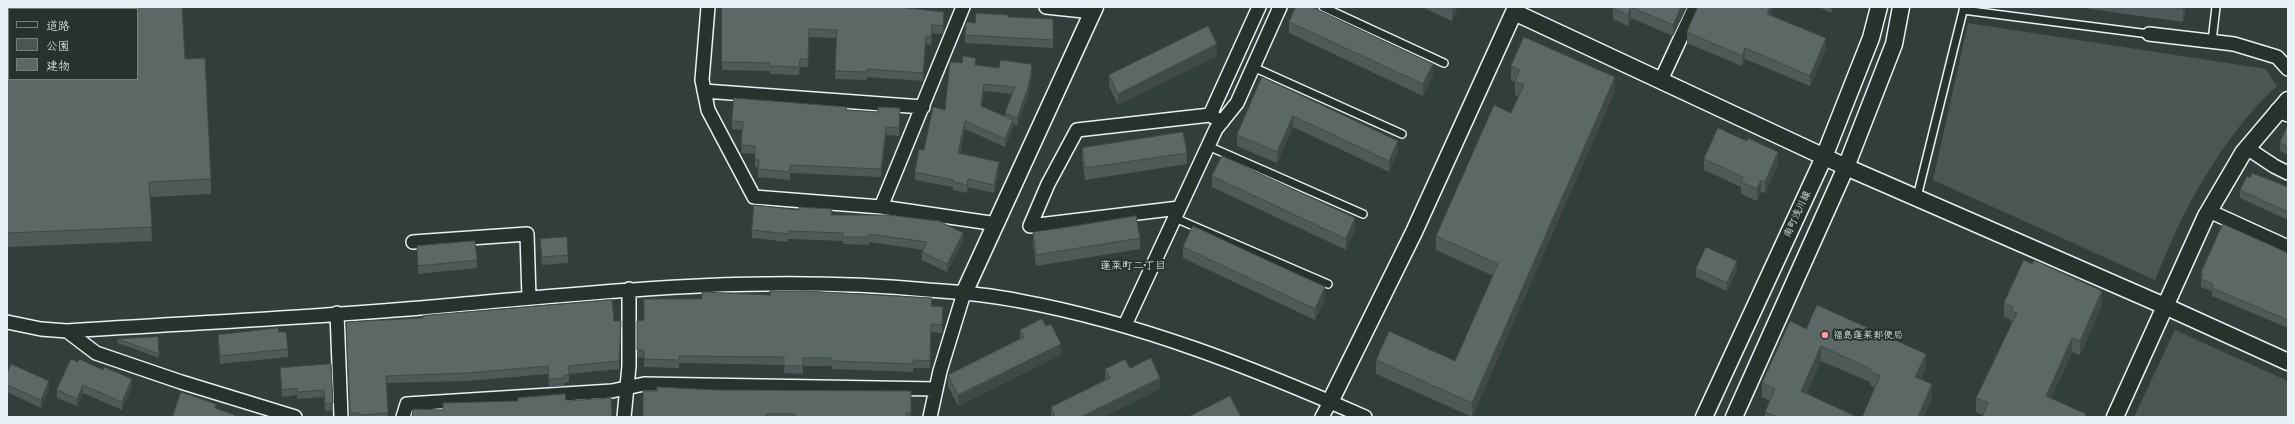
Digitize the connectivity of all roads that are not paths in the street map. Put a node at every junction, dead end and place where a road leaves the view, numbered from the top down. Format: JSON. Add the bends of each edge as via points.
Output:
{"nodes":[{"id":1,"x":708,"y":7,"type":"edge"},
{"id":2,"x":963,"y":7,"type":"edge"},
{"id":3,"x":1046,"y":7,"type":"edge"},
{"id":4,"x":1259,"y":7,"type":"edge"},
{"id":5,"x":1280,"y":7,"type":"edge"},
{"id":6,"x":1323,"y":7,"type":"edge"},
{"id":7,"x":1695,"y":7,"type":"edge"},
{"id":8,"x":1879,"y":7,"type":"edge"},
{"id":9,"x":1901,"y":7,"type":"edge"},
{"id":10,"x":2216,"y":7,"type":"edge"},
{"id":11,"x":1963,"y":9,"type":"edge"},
{"id":12,"x":1094,"y":10,"type":"edge"},
{"id":13,"x":1515,"y":10,"type":"edge"},
{"id":14,"x":2149,"y":34,"type":"joint"},
{"id":15,"x":2212,"y":41,"type":"junction"},
{"id":16,"x":1444,"y":63,"type":"dead end"},
{"id":17,"x":1253,"y":67,"type":"junction"},
{"id":18,"x":2288,"y":69,"type":"edge"},
{"id":19,"x":1661,"y":80,"type":"junction"},
{"id":20,"x":704,"y":91,"type":"junction"},
{"id":21,"x":923,"y":107,"type":"junction"},
{"id":22,"x":2284,"y":108,"type":"edge"},
{"id":23,"x":1216,"y":118,"type":"junction"},
{"id":24,"x":1402,"y":134,"type":"dead end"},
{"id":25,"x":1208,"y":146,"type":"junction"},
{"id":26,"x":2247,"y":148,"type":"junction"},
{"id":27,"x":1824,"y":157,"type":"junction"},
{"id":28,"x":1846,"y":167,"type":"junction"},
{"id":29,"x":2288,"y":172,"type":"edge"},
{"id":30,"x":1917,"y":197,"type":"junction"},
{"id":31,"x":881,"y":207,"type":"junction"},
{"id":32,"x":2209,"y":211,"type":"junction"},
{"id":33,"x":1177,"y":213,"type":"junction"},
{"id":34,"x":1363,"y":214,"type":"dead end"},
{"id":35,"x":996,"y":224,"type":"junction"},
{"id":36,"x":413,"y":242,"type":"dead end"},
{"id":37,"x":2288,"y":247,"type":"edge"},
{"id":38,"x":1328,"y":284,"type":"dead end"},
{"id":39,"x":629,"y":289,"type":"junction"},
{"id":40,"x":964,"y":293,"type":"junction"},
{"id":41,"x":529,"y":298,"type":"junction"},
{"id":42,"x":2167,"y":307,"type":"junction"},
{"id":43,"x":337,"y":313,"type":"junction"},
{"id":44,"x":7,"y":322,"type":"edge"},
{"id":45,"x":1125,"y":325,"type":"junction"},
{"id":46,"x":67,"y":331,"type":"junction"},
{"id":47,"x":2288,"y":362,"type":"edge"},
{"id":48,"x":627,"y":389,"type":"junction"},
{"id":49,"x":936,"y":390,"type":"junction"},
{"id":50,"x":1330,"y":402,"type":"junction"},
{"id":51,"x":295,"y":417,"type":"edge"},
{"id":52,"x":341,"y":417,"type":"edge"},
{"id":53,"x":403,"y":417,"type":"edge"},
{"id":54,"x":624,"y":417,"type":"edge"},
{"id":55,"x":930,"y":417,"type":"edge"},
{"id":56,"x":1322,"y":417,"type":"edge"},
{"id":57,"x":1365,"y":417,"type":"edge"},
{"id":58,"x":1704,"y":417,"type":"edge"},
{"id":59,"x":1734,"y":417,"type":"edge"},
{"id":60,"x":2115,"y":417,"type":"edge"}],
"edges":[{"from":1,"to":20,"type":"street","via":[[702,80]]},
{"from":2,"to":21,"type":"street"},
{"from":3,"to":12,"type":"street"},
{"from":4,"to":23,"type":"street"},
{"from":5,"to":17,"type":"street"},
{"from":6,"to":16,"type":"lane"},
{"from":7,"to":19,"type":"street"},
{"from":8,"to":27,"type":"street","name":"南町浅川線","via":[[1871,38]]},
{"from":9,"to":28,"type":"street","via":[[1894,44]]},
{"from":10,"to":15,"type":"lane"},
{"from":11,"to":14,"type":"lane"},
{"from":11,"to":30,"type":"lane"},
{"from":12,"to":35,"type":"street"},
{"from":13,"to":19,"type":"street"},
{"from":13,"to":50,"type":"street","via":[[1414,232]]},
{"from":14,"to":15,"type":"street"},
{"from":15,"to":18,"type":"street","via":[[2234,44],[2277,57]]},
{"from":17,"to":23,"type":"street","via":[[1237,103]]},
{"from":17,"to":24,"type":"lane"},
{"from":19,"to":27,"type":"street"},
{"from":20,"to":21,"type":"street"},
{"from":20,"to":31,"type":"street","via":[[708,110],[754,197]]},
{"from":21,"to":31,"type":"street"},
{"from":22,"to":26,"type":"street"},
{"from":23,"to":25,"type":"street"},
{"from":23,"to":33,"type":"street","via":[[1077,130],[1048,184],[1030,226]]},
{"from":25,"to":33,"type":"street"},
{"from":25,"to":34,"type":"lane"},
{"from":26,"to":29,"type":"street"},
{"from":26,"to":32,"type":"street"},
{"from":27,"to":28,"type":"street"},
{"from":27,"to":58,"type":"street","name":"南町浅川線"},
{"from":28,"to":30,"type":"street"},
{"from":28,"to":59,"type":"street"},
{"from":30,"to":42,"type":"street"},
{"from":31,"to":35,"type":"street"},
{"from":32,"to":37,"type":"street"},
{"from":32,"to":42,"type":"street"},
{"from":33,"to":38,"type":"lane"},
{"from":33,"to":45,"type":"street"},
{"from":35,"to":40,"type":"street"},
{"from":36,"to":41,"type":"street","via":[[527,234]]},
{"from":39,"to":40,"type":"street","via":[[726,283],[810,282]]},
{"from":39,"to":41,"type":"street"},
{"from":39,"to":48,"type":"street"},
{"from":40,"to":45,"type":"street","via":[[1017,300]]},
{"from":40,"to":49,"type":"street"},
{"from":41,"to":43,"type":"street"},
{"from":42,"to":47,"type":"street"},
{"from":42,"to":60,"type":"street"},
{"from":43,"to":46,"type":"street"},
{"from":43,"to":52,"type":"street"},
{"from":44,"to":46,"type":"street"},
{"from":45,"to":50,"type":"street","via":[[1260,371]]},
{"from":46,"to":51,"type":"street","via":[[96,352],[181,382]]},
{"from":48,"to":49,"type":"street","via":[[644,384]]},
{"from":48,"to":53,"type":"street","via":[[408,404]]},
{"from":48,"to":54,"type":"street"},
{"from":49,"to":55,"type":"street"},
{"from":50,"to":56,"type":"street"},
{"from":50,"to":57,"type":"street"}]}
